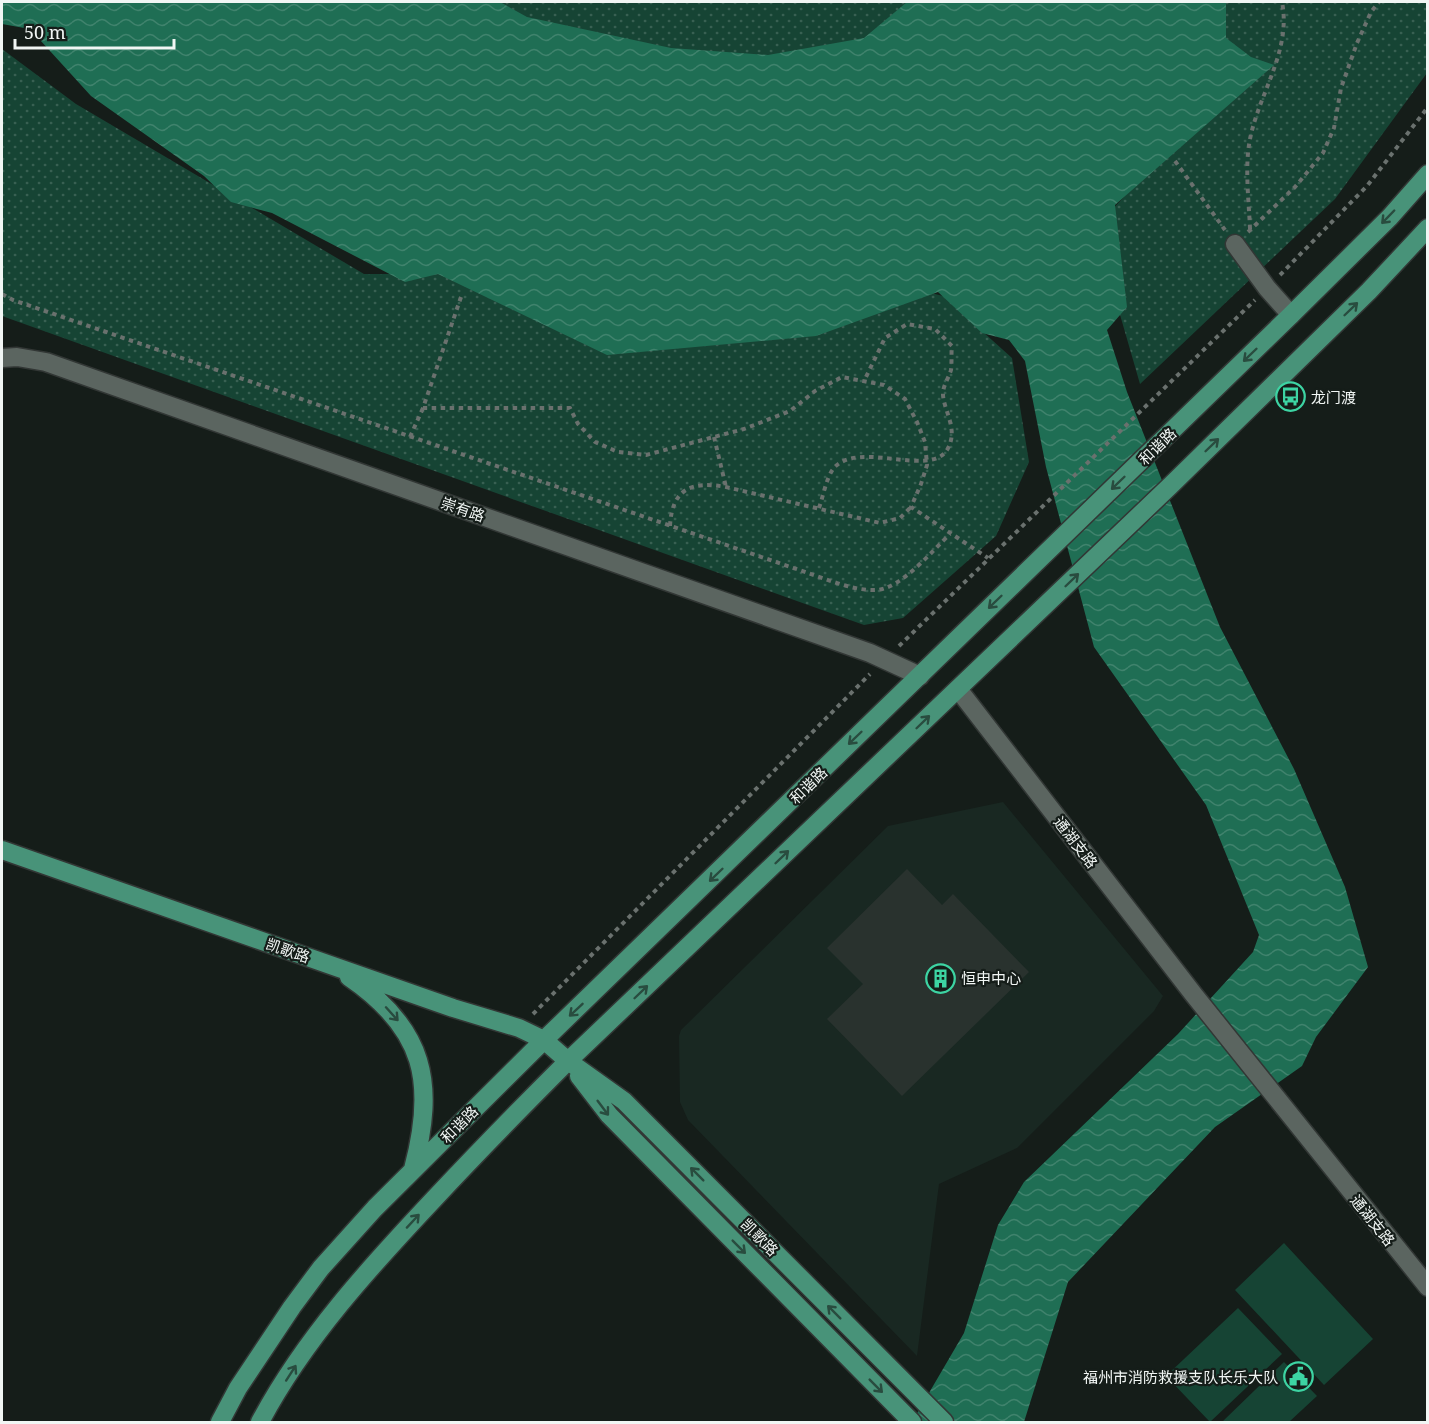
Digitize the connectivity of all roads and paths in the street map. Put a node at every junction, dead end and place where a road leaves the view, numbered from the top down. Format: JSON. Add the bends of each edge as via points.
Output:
{"nodes":[{"id":1,"x":1282,"y":2,"type":"edge"},
{"id":2,"x":1379,"y":2,"type":"edge"},
{"id":3,"x":1428,"y":107,"type":"edge"},
{"id":4,"x":1175,"y":160,"type":"dead end"},
{"id":5,"x":1428,"y":174,"type":"edge"},
{"id":6,"x":1428,"y":228,"type":"edge"},
{"id":7,"x":1250,"y":230,"type":"junction"},
{"id":8,"x":1235,"y":244,"type":"junction"},
{"id":9,"x":1267,"y":288,"type":"junction"},
{"id":10,"x":2,"y":294,"type":"edge"},
{"id":11,"x":461,"y":297,"type":"dead end"},
{"id":12,"x":1291,"y":315,"type":"junction"},
{"id":13,"x":2,"y":358,"type":"edge"},
{"id":14,"x":864,"y":381,"type":"junction"},
{"id":15,"x":423,"y":408,"type":"junction"},
{"id":16,"x":411,"y":437,"type":"junction"},
{"id":17,"x":714,"y":437,"type":"junction"},
{"id":18,"x":926,"y":460,"type":"junction"},
{"id":19,"x":726,"y":487,"type":"junction"},
{"id":20,"x":911,"y":507,"type":"junction"},
{"id":21,"x":819,"y":508,"type":"junction"},
{"id":22,"x":670,"y":526,"type":"junction"},
{"id":23,"x":950,"y":534,"type":"junction"},
{"id":24,"x":988,"y":558,"type":"junction"},
{"id":25,"x":885,"y":659,"type":"junction"},
{"id":26,"x":920,"y":676,"type":"junction"},
{"id":27,"x":964,"y":684,"type":"junction"},
{"id":28,"x":2,"y":850,"type":"edge"},
{"id":29,"x":330,"y":964,"type":"junction"},
{"id":30,"x":519,"y":1028,"type":"junction"},
{"id":31,"x":544,"y":1040,"type":"junction"},
{"id":32,"x":568,"y":1061,"type":"junction"},
{"id":33,"x":413,"y":1169,"type":"junction"},
{"id":34,"x":1428,"y":1287,"type":"edge"},
{"id":35,"x":909,"y":1420,"type":"edge"},
{"id":36,"x":220,"y":1422,"type":"edge"},
{"id":37,"x":260,"y":1422,"type":"edge"},
{"id":38,"x":944,"y":1422,"type":"edge"}],
"edges":[{"from":1,"to":7,"type":"path","via":[[1282,41],[1248,146]]},
{"from":2,"to":7,"type":"path","via":[[1357,43],[1341,88],[1334,128],[1323,153]]},
{"from":3,"to":9,"type":"path","via":[[1367,186]]},
{"from":4,"to":8,"type":"path"},
{"from":5,"to":12,"type":"main road","name":"和谐路","one_way":true},
{"from":27,"to":6,"type":"main road","one_way":true,"via":[[1369,291]]},
{"from":7,"to":8,"type":"path"},
{"from":8,"to":9,"type":"street"},
{"from":9,"to":12,"type":"street"},
{"from":9,"to":24,"type":"path"},
{"from":10,"to":16,"type":"path"},
{"from":11,"to":15,"type":"path"},
{"from":12,"to":26,"type":"main road","name":"和谐路","one_way":true},
{"from":13,"to":25,"type":"street","name":"崇有路","via":[[46,362]]},
{"from":14,"to":17,"type":"path","via":[[842,377],[815,391],[790,411]]},
{"from":14,"to":18,"type":"path","via":[[884,385],[905,399],[925,442]]},
{"from":14,"to":18,"type":"path","via":[[885,338],[907,324],[935,329],[952,346],[951,370],[943,392],[952,434],[946,451],[936,459]]},
{"from":15,"to":16,"type":"path"},
{"from":15,"to":17,"type":"path","via":[[570,408],[578,424],[595,442],[618,452],[646,455]]},
{"from":16,"to":22,"type":"path"},
{"from":17,"to":19,"type":"path"},
{"from":18,"to":20,"type":"path"},
{"from":18,"to":21,"type":"path","via":[[867,456],[844,461],[833,470]]},
{"from":19,"to":21,"type":"path"},
{"from":19,"to":22,"type":"path","via":[[693,485],[678,495],[670,512]]},
{"from":20,"to":21,"type":"path","via":[[900,518],[880,523]]},
{"from":20,"to":23,"type":"path"},
{"from":22,"to":23,"type":"path","via":[[808,573],[878,590],[896,583]]},
{"from":23,"to":24,"type":"path"},
{"from":24,"to":25,"type":"path"},
{"from":25,"to":26,"type":"street","name":"崇有路"},
{"from":25,"to":30,"type":"path"},
{"from":26,"to":31,"type":"main road","name":"和谐路","one_way":true},
{"from":32,"to":27,"type":"main road","one_way":true},
{"from":27,"to":34,"type":"street","name":"通湖支路","via":[[1194,995]]},
{"from":28,"to":29,"type":"main road","name":"凯歌路"},
{"from":29,"to":30,"type":"main road","name":"凯歌路"},
{"from":29,"to":33,"type":"main road","one_way":true,"via":[[394,1015],[418,1058],[425,1096]]},
{"from":30,"to":31,"type":"main road","name":"凯歌路"},
{"from":31,"to":32,"type":"main road","name":"凯歌路"},
{"from":31,"to":33,"type":"main road","name":"和谐路"},
{"from":32,"to":35,"type":"main road","name":"凯歌路","one_way":true,"via":[[609,1115]]},
{"from":37,"to":32,"type":"main road","one_way":true,"via":[[298,1362],[378,1258]]},
{"from":38,"to":32,"type":"main road","name":"凯歌路","one_way":true,"via":[[624,1101]]},
{"from":33,"to":36,"type":"main road","name":"和谐路","via":[[315,1276],[238,1388]]}]}
